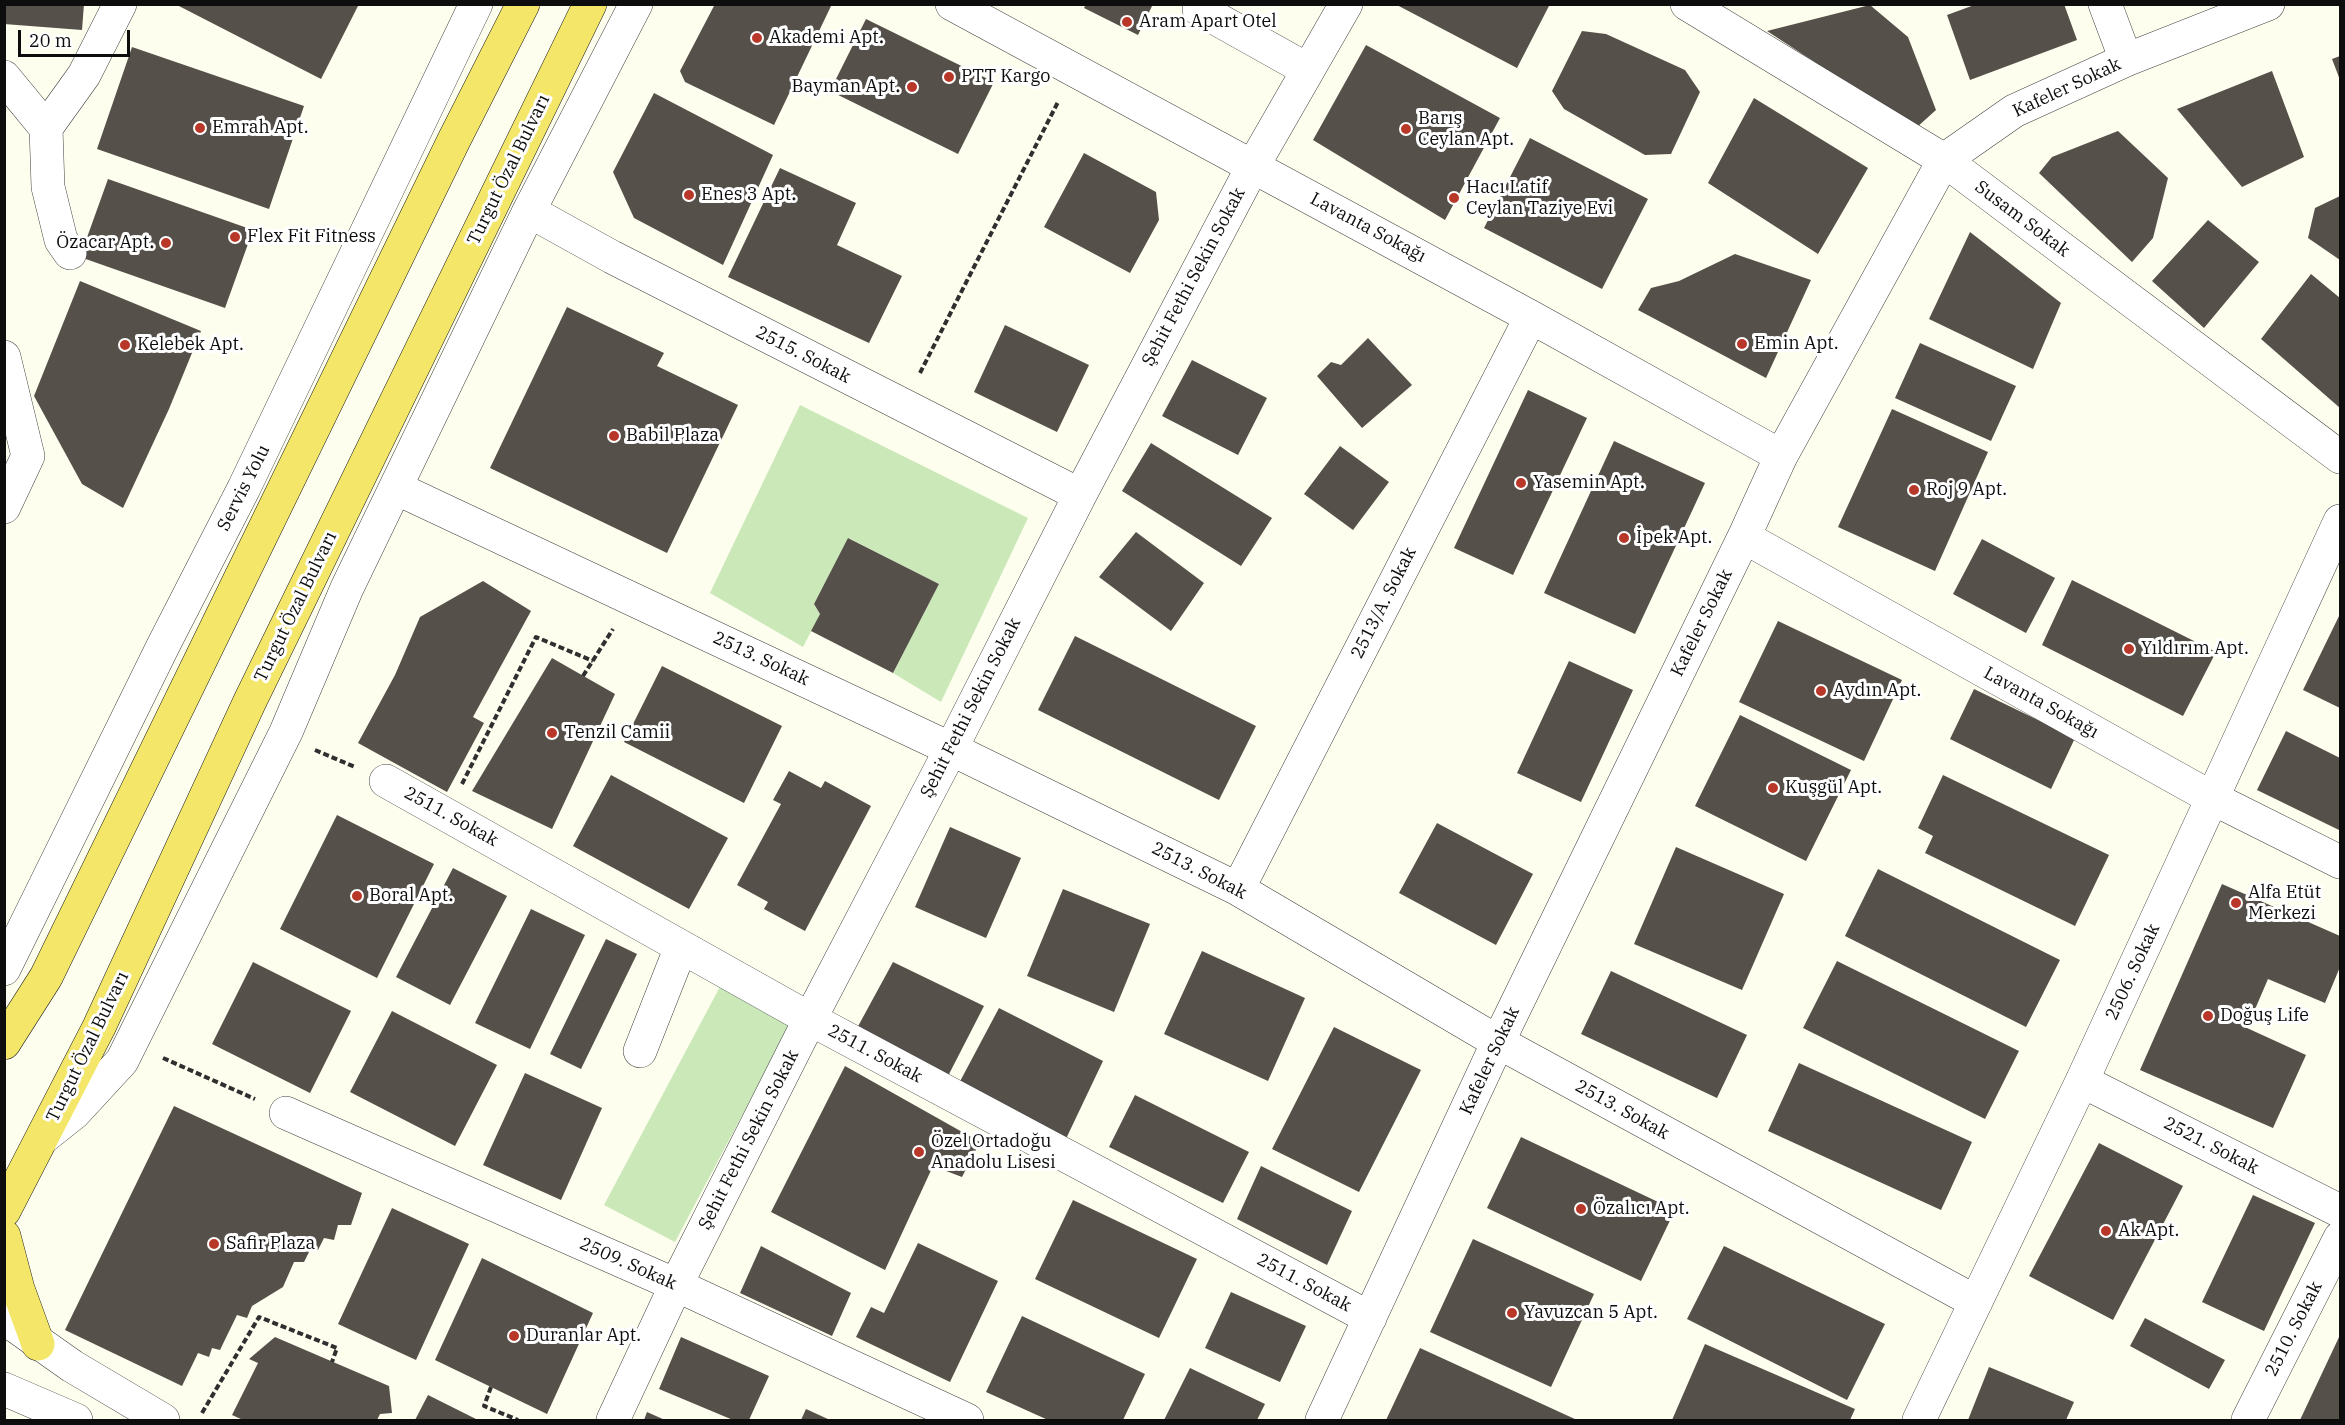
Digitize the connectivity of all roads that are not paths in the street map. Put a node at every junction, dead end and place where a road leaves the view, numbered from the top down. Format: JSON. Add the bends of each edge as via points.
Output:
{"nodes":[{"id":1,"x":120,"y":4,"type":"edge"},
{"id":2,"x":476,"y":4,"type":"edge"},
{"id":3,"x":523,"y":4,"type":"edge"},
{"id":4,"x":590,"y":4,"type":"edge"},
{"id":5,"x":636,"y":4,"type":"edge"},
{"id":6,"x":952,"y":4,"type":"edge"},
{"id":7,"x":1346,"y":4,"type":"edge"},
{"id":8,"x":1687,"y":4,"type":"edge"},
{"id":9,"x":2105,"y":4,"type":"edge"},
{"id":10,"x":2268,"y":4,"type":"edge"},
{"id":11,"x":1199,"y":9,"type":"dead end"},
{"id":12,"x":2126,"y":60,"type":"junction"},
{"id":13,"x":1308,"y":70,"type":"junction"},
{"id":14,"x":4,"y":78,"type":"edge"},
{"id":15,"x":46,"y":128,"type":"junction"},
{"id":16,"x":1944,"y":160,"type":"junction"},
{"id":17,"x":1253,"y":166,"type":"junction"},
{"id":18,"x":529,"y":211,"type":"junction"},
{"id":19,"x":70,"y":253,"type":"dead end"},
{"id":20,"x":1531,"y":317,"type":"junction"},
{"id":21,"x":4,"y":357,"type":"edge"},
{"id":22,"x":1781,"y":456,"type":"junction"},
{"id":23,"x":2340,"y":457,"type":"edge"},
{"id":24,"x":396,"y":488,"type":"junction"},
{"id":25,"x":1080,"y":495,"type":"junction"},
{"id":26,"x":4,"y":507,"type":"edge"},
{"id":27,"x":2340,"y":521,"type":"edge"},
{"id":28,"x":1744,"y":537,"type":"junction"},
{"id":29,"x":951,"y":749,"type":"junction"},
{"id":30,"x":386,"y":781,"type":"road end"},
{"id":31,"x":2214,"y":799,"type":"junction"},
{"id":32,"x":2340,"y":862,"type":"edge"},
{"id":33,"x":1238,"y":889,"type":"junction"},
{"id":34,"x":681,"y":946,"type":"junction"},
{"id":35,"x":4,"y":969,"type":"edge"},
{"id":36,"x":810,"y":1019,"type":"junction"},
{"id":37,"x":1498,"y":1042,"type":"junction"},
{"id":38,"x":4,"y":1043,"type":"edge"},
{"id":39,"x":640,"y":1051,"type":"dead end"},
{"id":40,"x":2082,"y":1081,"type":"junction"},
{"id":41,"x":286,"y":1113,"type":"road end"},
{"id":42,"x":45,"y":1136,"type":"junction"},
{"id":43,"x":4,"y":1211,"type":"edge"},
{"id":44,"x":2340,"y":1211,"type":"edge"},
{"id":45,"x":4,"y":1236,"type":"edge"},
{"id":46,"x":2340,"y":1238,"type":"edge"},
{"id":47,"x":676,"y":1285,"type":"junction"},
{"id":48,"x":1976,"y":1302,"type":"junction"},
{"id":49,"x":4,"y":1318,"type":"edge"},
{"id":50,"x":1370,"y":1318,"type":"junction"},
{"id":51,"x":38,"y":1344,"type":"junction"},
{"id":52,"x":4,"y":1389,"type":"edge"},
{"id":53,"x":76,"y":1420,"type":"edge"},
{"id":54,"x":163,"y":1420,"type":"edge"},
{"id":55,"x":613,"y":1420,"type":"edge"},
{"id":56,"x":967,"y":1420,"type":"edge"},
{"id":57,"x":1322,"y":1420,"type":"edge"},
{"id":58,"x":1919,"y":1420,"type":"edge"},
{"id":59,"x":2248,"y":1420,"type":"edge"}],
"edges":[{"from":1,"to":15,"type":"street","via":[[84,75]]},
{"from":2,"to":35,"type":"street","name":"Servis Yolu","via":[[244,488]]},
{"from":3,"to":38,"type":"main road","via":[[46,977]]},
{"from":4,"to":42,"type":"main road","name":"Turgut Özal Bulvarı","via":[[261,680]]},
{"from":5,"to":18,"type":"street"},
{"from":6,"to":17,"type":"street","name":"Lavanta Sokağı"},
{"from":7,"to":13,"type":"street","name":"Şehit Fethi Sekin Sokak"},
{"from":8,"to":16,"type":"street","name":"Susam Sokak"},
{"from":9,"to":12,"type":"street"},
{"from":10,"to":12,"type":"street","name":"Kafeler Sokak"},
{"from":11,"to":13,"type":"street"},
{"from":12,"to":16,"type":"street","name":"Kafeler Sokak","via":[[2014,111]]},
{"from":13,"to":17,"type":"street","name":"Şehit Fethi Sekin Sokak"},
{"from":14,"to":15,"type":"street"},
{"from":15,"to":19,"type":"street","via":[[48,188],[61,240]]},
{"from":16,"to":22,"type":"street","name":"Kafeler Sokak"},
{"from":16,"to":23,"type":"street","name":"Susam Sokak"},
{"from":17,"to":20,"type":"street","name":"Lavanta Sokağı"},
{"from":17,"to":25,"type":"street","name":"Şehit Fethi Sekin Sokak"},
{"from":18,"to":24,"type":"street"},
{"from":18,"to":25,"type":"street","name":"2515. Sokak"},
{"from":20,"to":22,"type":"street","name":"Lavanta Sokağı"},
{"from":20,"to":33,"type":"street","name":"2513/A. Sokak"},
{"from":21,"to":26,"type":"street","via":[[28,456]]},
{"from":22,"to":28,"type":"street","name":"Kafeler Sokak"},
{"from":24,"to":29,"type":"street","name":"2513. Sokak"},
{"from":24,"to":42,"type":"street","via":[[347,588],[286,732],[122,1061],[74,1113]]},
{"from":25,"to":29,"type":"street","name":"Şehit Fethi Sekin Sokak"},
{"from":27,"to":31,"type":"street","name":"2506. Sokak"},
{"from":28,"to":31,"type":"street","name":"Lavanta Sokağı"},
{"from":28,"to":37,"type":"street","name":"Kafeler Sokak"},
{"from":29,"to":33,"type":"street","name":"2513. Sokak"},
{"from":29,"to":36,"type":"street","name":"Şehit Fethi Sekin Sokak"},
{"from":30,"to":34,"type":"street","name":"2511. Sokak"},
{"from":31,"to":32,"type":"street","name":"Lavanta Sokağı"},
{"from":31,"to":40,"type":"street","name":"2506. Sokak"},
{"from":33,"to":37,"type":"street","name":"2513. Sokak"},
{"from":34,"to":36,"type":"street","name":"2511. Sokak"},
{"from":34,"to":39,"type":"street"},
{"from":36,"to":47,"type":"street","name":"Şehit Fethi Sekin Sokak"},
{"from":36,"to":50,"type":"street","name":"2511. Sokak"},
{"from":37,"to":48,"type":"street","name":"2513. Sokak"},
{"from":37,"to":50,"type":"street","name":"Kafeler Sokak"},
{"from":40,"to":44,"type":"street","name":"2521. Sokak"},
{"from":40,"to":48,"type":"street","name":"2506. Sokak"},
{"from":41,"to":47,"type":"street","name":"2509. Sokak"},
{"from":42,"to":43,"type":"main road","name":"Turgut Özal Bulvarı"},
{"from":45,"to":51,"type":"main road"},
{"from":46,"to":59,"type":"street","name":"2510. Sokak"},
{"from":47,"to":55,"type":"street","name":"Şehit Fethi Sekin Sokak"},
{"from":47,"to":56,"type":"street","name":"2509. Sokak"},
{"from":48,"to":58,"type":"street","name":"2506. Sokak"},
{"from":49,"to":51,"type":"street"},
{"from":50,"to":57,"type":"street","name":"Kafeler Sokak"},
{"from":51,"to":54,"type":"street"},
{"from":52,"to":53,"type":"street"}]}
